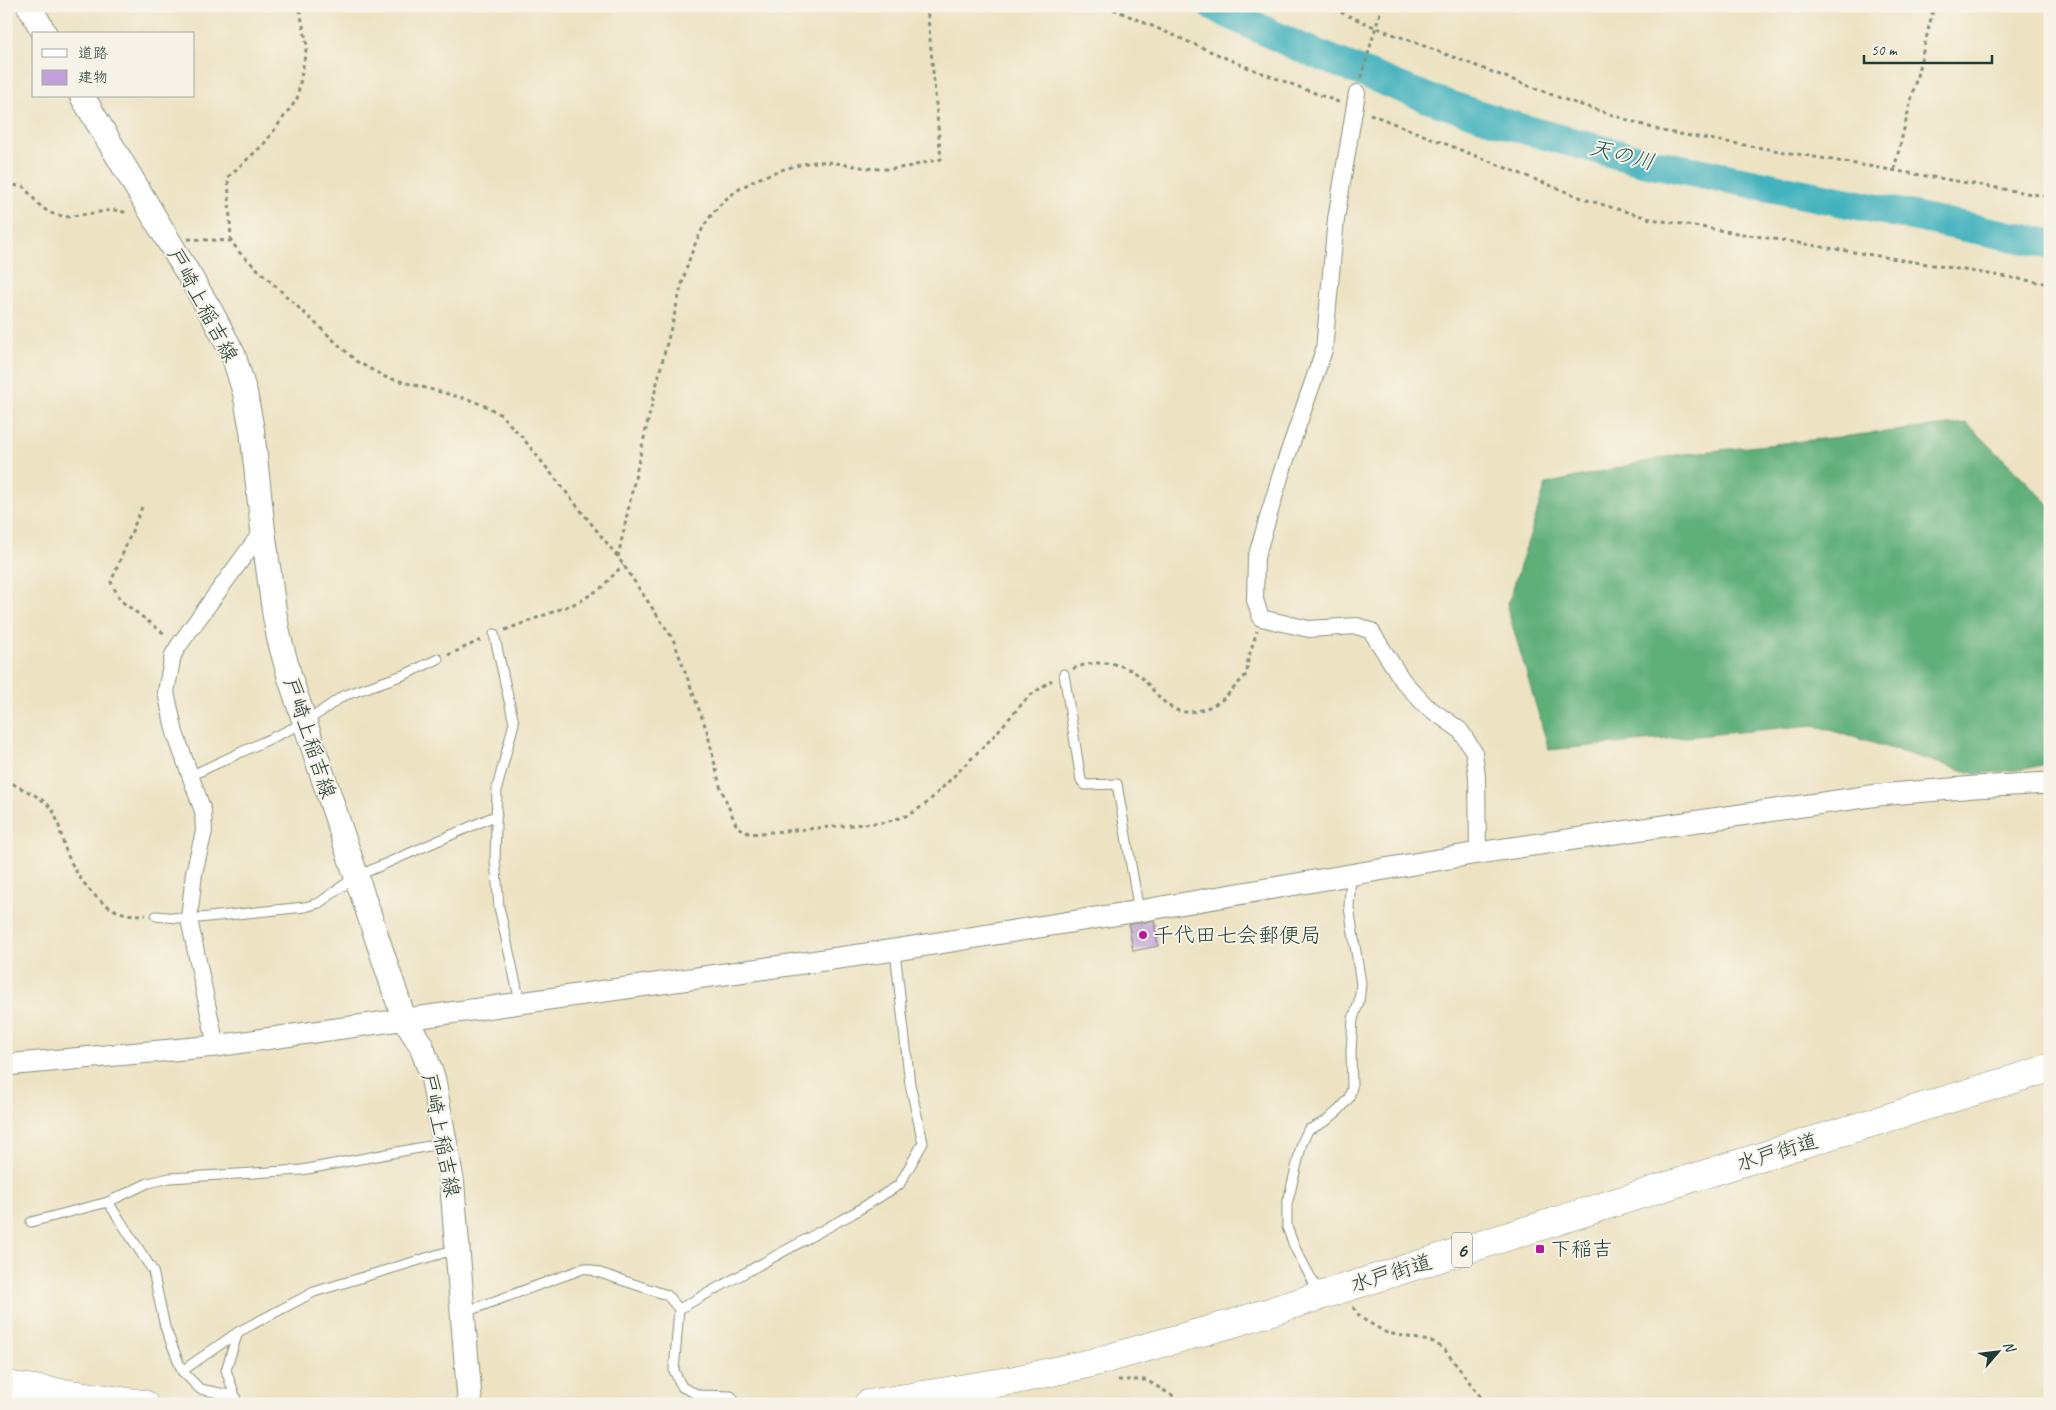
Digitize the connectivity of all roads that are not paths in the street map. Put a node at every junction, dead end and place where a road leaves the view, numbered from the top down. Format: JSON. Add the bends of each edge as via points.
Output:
{"nodes":[{"id":1,"x":29,"y":6,"type":"edge"},
{"id":2,"x":45,"y":32,"type":"edge"},
{"id":3,"x":83,"y":98,"type":"edge"},
{"id":4,"x":1355,"y":100,"type":"road end"},
{"id":5,"x":263,"y":530,"type":"junction"},
{"id":6,"x":494,"y":634,"type":"road end"},
{"id":7,"x":438,"y":659,"type":"road end"},
{"id":8,"x":1064,"y":674,"type":"road end"},
{"id":9,"x":306,"y":722,"type":"junction"},
{"id":10,"x":190,"y":776,"type":"junction"},
{"id":11,"x":2050,"y":783,"type":"edge"},
{"id":12,"x":496,"y":815,"type":"junction"},
{"id":13,"x":1478,"y":854,"type":"junction"},
{"id":14,"x":1351,"y":874,"type":"junction"},
{"id":15,"x":355,"y":877,"type":"junction"},
{"id":16,"x":1139,"y":911,"type":"junction"},
{"id":17,"x":156,"y":916,"type":"road end"},
{"id":18,"x":189,"y":919,"type":"junction"},
{"id":19,"x":895,"y":950,"type":"junction"},
{"id":20,"x":520,"y":1003,"type":"junction"},
{"id":21,"x":404,"y":1019,"type":"junction"},
{"id":22,"x":216,"y":1046,"type":"junction"},
{"id":23,"x":6,"y":1065,"type":"edge"},
{"id":24,"x":2050,"y":1068,"type":"edge"},
{"id":25,"x":445,"y":1143,"type":"junction"},
{"id":26,"x":108,"y":1202,"type":"junction"},
{"id":27,"x":31,"y":1222,"type":"dead end"},
{"id":28,"x":458,"y":1248,"type":"junction"},
{"id":29,"x":1320,"y":1295,"type":"junction"},
{"id":30,"x":679,"y":1309,"type":"junction"},
{"id":31,"x":462,"y":1313,"type":"junction"},
{"id":32,"x":238,"y":1332,"type":"junction"},
{"id":33,"x":182,"y":1371,"type":"junction"},
{"id":34,"x":6,"y":1385,"type":"edge"},
{"id":35,"x":235,"y":1400,"type":"edge"},
{"id":36,"x":144,"y":1404,"type":"edge"},
{"id":37,"x":470,"y":1404,"type":"edge"},
{"id":38,"x":737,"y":1404,"type":"edge"},
{"id":39,"x":868,"y":1404,"type":"edge"}],
"edges":[{"from":1,"to":2,"type":"main road"},
{"from":3,"to":5,"type":"main road","name":"戸崎上稲吉線","via":[[233,354],[252,430]]},
{"from":4,"to":13,"type":"street","via":[[1336,219],[1324,350],[1256,558],[1255,600],[1261,618],[1309,629],[1357,626],[1371,631],[1403,681],[1426,706],[1460,730],[1474,752],[1478,777]]},
{"from":5,"to":9,"type":"main road","name":"戸崎上稲吉線","via":[[276,620],[290,678]]},
{"from":5,"to":10,"type":"street","via":[[173,655],[166,692],[175,733]]},
{"from":6,"to":12,"type":"lane","via":[[514,723],[498,788]]},
{"from":7,"to":9,"type":"lane","via":[[343,696]]},
{"from":8,"to":16,"type":"lane","via":[[1081,780],[1085,785],[1117,784]]},
{"from":9,"to":10,"type":"lane"},
{"from":9,"to":15,"type":"main road","name":"戸崎上稲吉線"},
{"from":10,"to":18,"type":"street","via":[[203,811],[204,831],[194,873]]},
{"from":11,"to":13,"type":"street","via":[[1878,795]]},
{"from":12,"to":15,"type":"lane"},
{"from":12,"to":20,"type":"lane","via":[[499,907]]},
{"from":13,"to":14,"type":"street"},
{"from":14,"to":16,"type":"street"},
{"from":14,"to":29,"type":"lane","via":[[1349,907],[1361,984],[1353,1019],[1352,1086],[1349,1098],[1340,1109],[1308,1130],[1287,1205],[1287,1227],[1294,1248]]},
{"from":15,"to":18,"type":"lane","via":[[319,903],[305,907]]},
{"from":15,"to":21,"type":"main road","name":"戸崎上稲吉線"},
{"from":16,"to":19,"type":"street"},
{"from":17,"to":18,"type":"lane"},
{"from":18,"to":22,"type":"street"},
{"from":19,"to":20,"type":"street"},
{"from":19,"to":30,"type":"lane","via":[[910,1084],[923,1143],[899,1185]]},
{"from":20,"to":21,"type":"street"},
{"from":21,"to":22,"type":"street"},
{"from":21,"to":25,"type":"main road","name":"戸崎上稲吉線","via":[[421,1045],[433,1078]]},
{"from":22,"to":23,"type":"street"},
{"from":24,"to":29,"type":"highway","name":"水戸街道","number":"6"},
{"from":25,"to":26,"type":"lane","via":[[302,1170],[170,1178],[148,1183]]},
{"from":25,"to":28,"type":"main road","name":"戸崎上稲吉線"},
{"from":26,"to":27,"type":"lane"},
{"from":26,"to":33,"type":"lane","via":[[154,1271],[165,1327]]},
{"from":28,"to":31,"type":"main road","name":"戸崎上稲吉線"},
{"from":28,"to":32,"type":"lane","via":[[314,1292]]},
{"from":29,"to":39,"type":"highway","name":"水戸街道","number":"6","via":[[1091,1363],[1014,1380]]},
{"from":30,"to":31,"type":"lane","via":[[667,1295],[585,1268]]},
{"from":30,"to":38,"type":"lane","via":[[674,1371],[682,1388],[699,1395],[731,1396]]},
{"from":31,"to":37,"type":"main road","name":"戸崎上稲吉線"},
{"from":32,"to":33,"type":"lane"},
{"from":32,"to":35,"type":"lane","via":[[226,1370]]},
{"from":33,"to":35,"type":"lane","via":[[200,1389]]},
{"from":34,"to":36,"type":"highway"}]}
